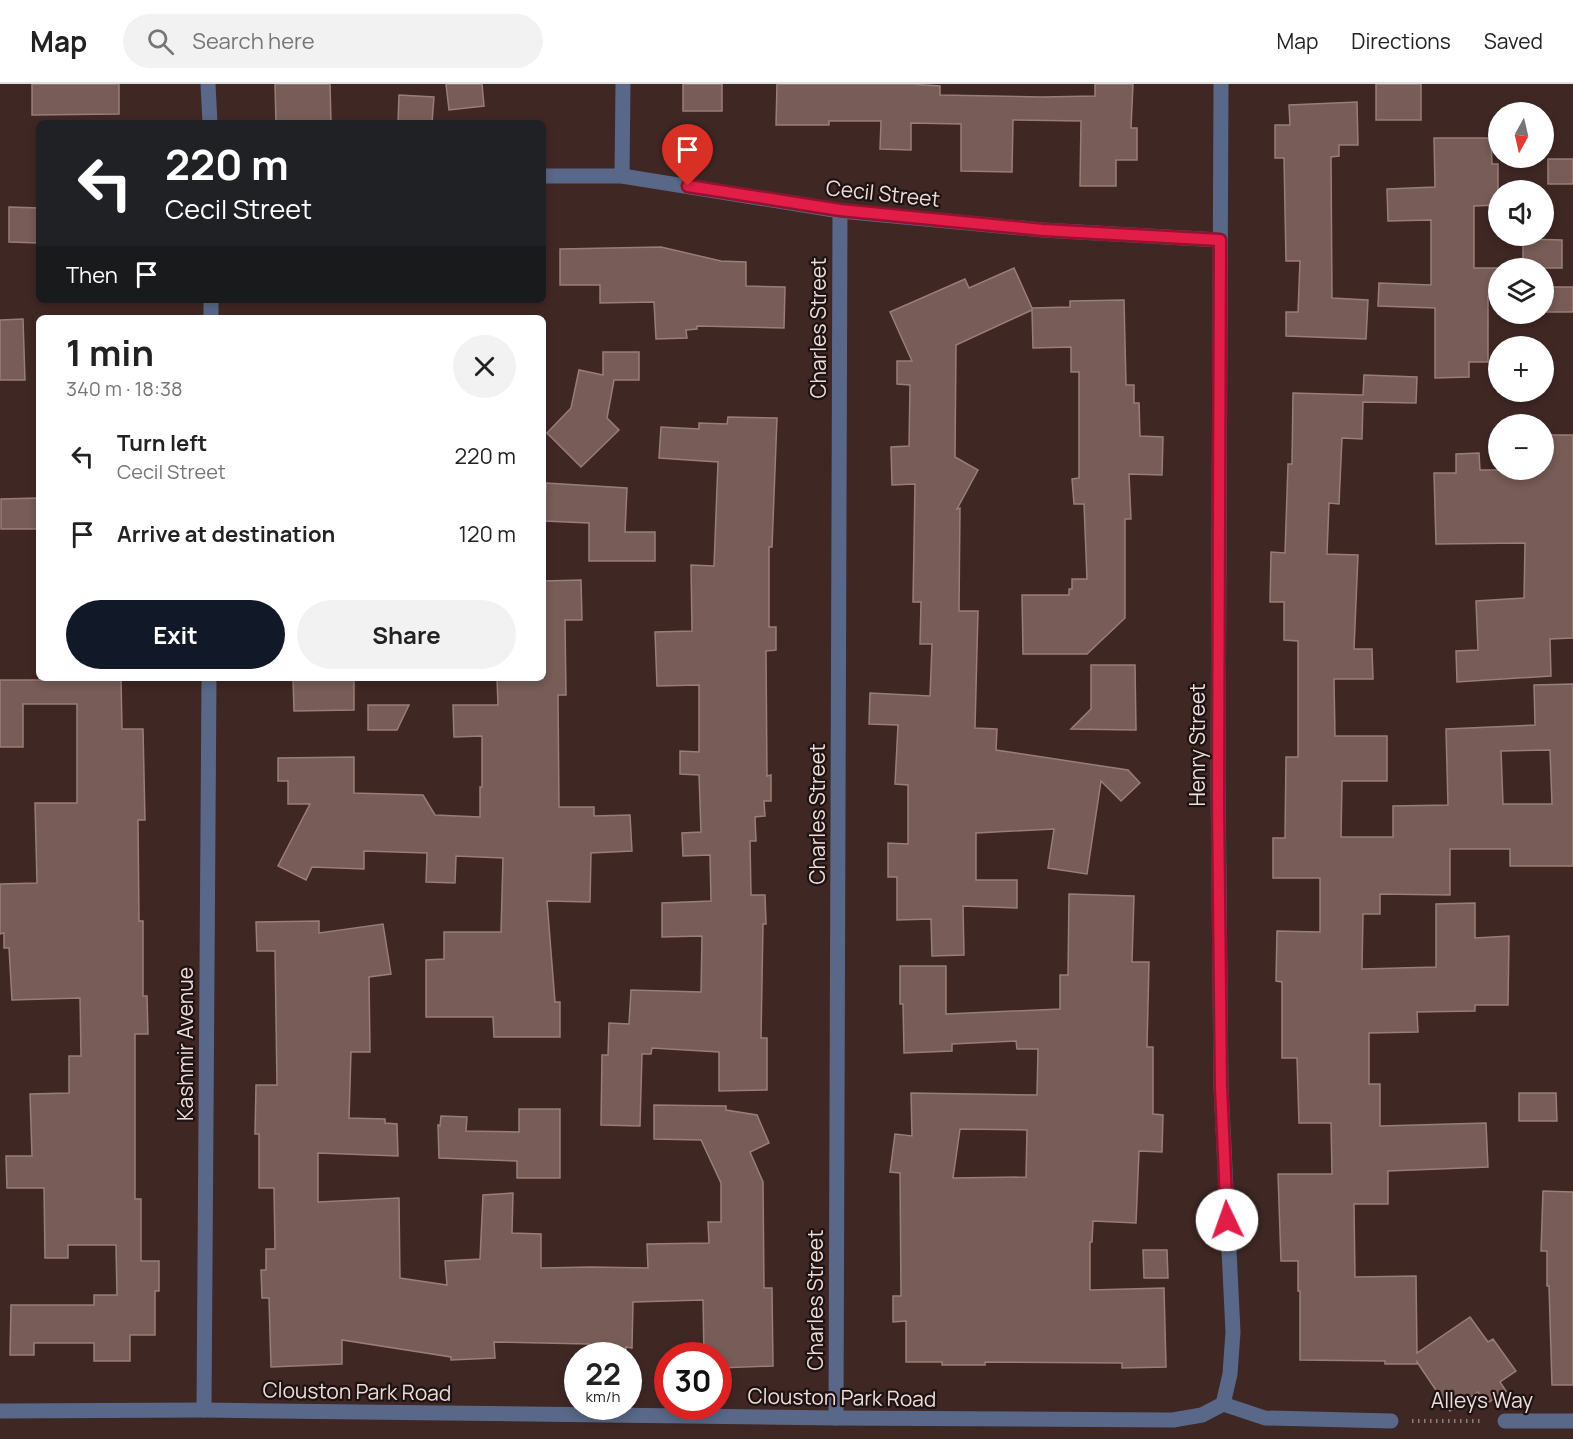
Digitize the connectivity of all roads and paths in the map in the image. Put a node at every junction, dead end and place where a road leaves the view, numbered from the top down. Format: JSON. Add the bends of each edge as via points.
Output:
{"nodes":[{"id":1,"x":208,"y":84,"type":"edge"},
{"id":2,"x":623,"y":84,"type":"edge"},
{"id":3,"x":1221,"y":84,"type":"edge"},
{"id":4,"x":210,"y":120,"type":"edge"},
{"id":5,"x":546,"y":176,"type":"edge"},
{"id":6,"x":622,"y":176,"type":"junction"},
{"id":7,"x":840,"y":210,"type":"junction"},
{"id":8,"x":1220,"y":240,"type":"junction"},
{"id":9,"x":208,"y":681,"type":"edge"},
{"id":10,"x":1223,"y":1404,"type":"junction"},
{"id":11,"x":204,"y":1410,"type":"junction"},
{"id":12,"x":0,"y":1411,"type":"edge"},
{"id":13,"x":836,"y":1418,"type":"junction"},
{"id":14,"x":1391,"y":1421,"type":"joint"},
{"id":15,"x":1504,"y":1421,"type":"joint"},
{"id":16,"x":1573,"y":1421,"type":"edge"}],
"edges":[{"from":1,"to":4,"type":"street"},
{"from":2,"to":6,"type":"street"},
{"from":3,"to":8,"type":"street","name":"Henry Street"},
{"from":5,"to":6,"type":"street","name":"Cecil Street"},
{"from":6,"to":7,"type":"street","name":"Cecil Street"},
{"from":7,"to":8,"type":"street","name":"Cecil Street","via":[[1043,230]]},
{"from":7,"to":13,"type":"street","name":"Charles Street"},
{"from":8,"to":10,"type":"street","name":"Henry Street","via":[[1221,1063],[1233,1332]]},
{"from":9,"to":11,"type":"street","name":"Kashmir Avenue"},
{"from":10,"to":13,"type":"street","name":"Clouston Park Road","via":[[1202,1415],[1173,1420]]},
{"from":10,"to":14,"type":"street","via":[[1265,1418]]},
{"from":11,"to":12,"type":"street","name":"Clouston Park Road"},
{"from":11,"to":13,"type":"street","name":"Clouston Park Road"},
{"from":14,"to":15,"type":"path","name":"Alleys Way"},
{"from":15,"to":16,"type":"street","name":"Alleys Way"}]}
